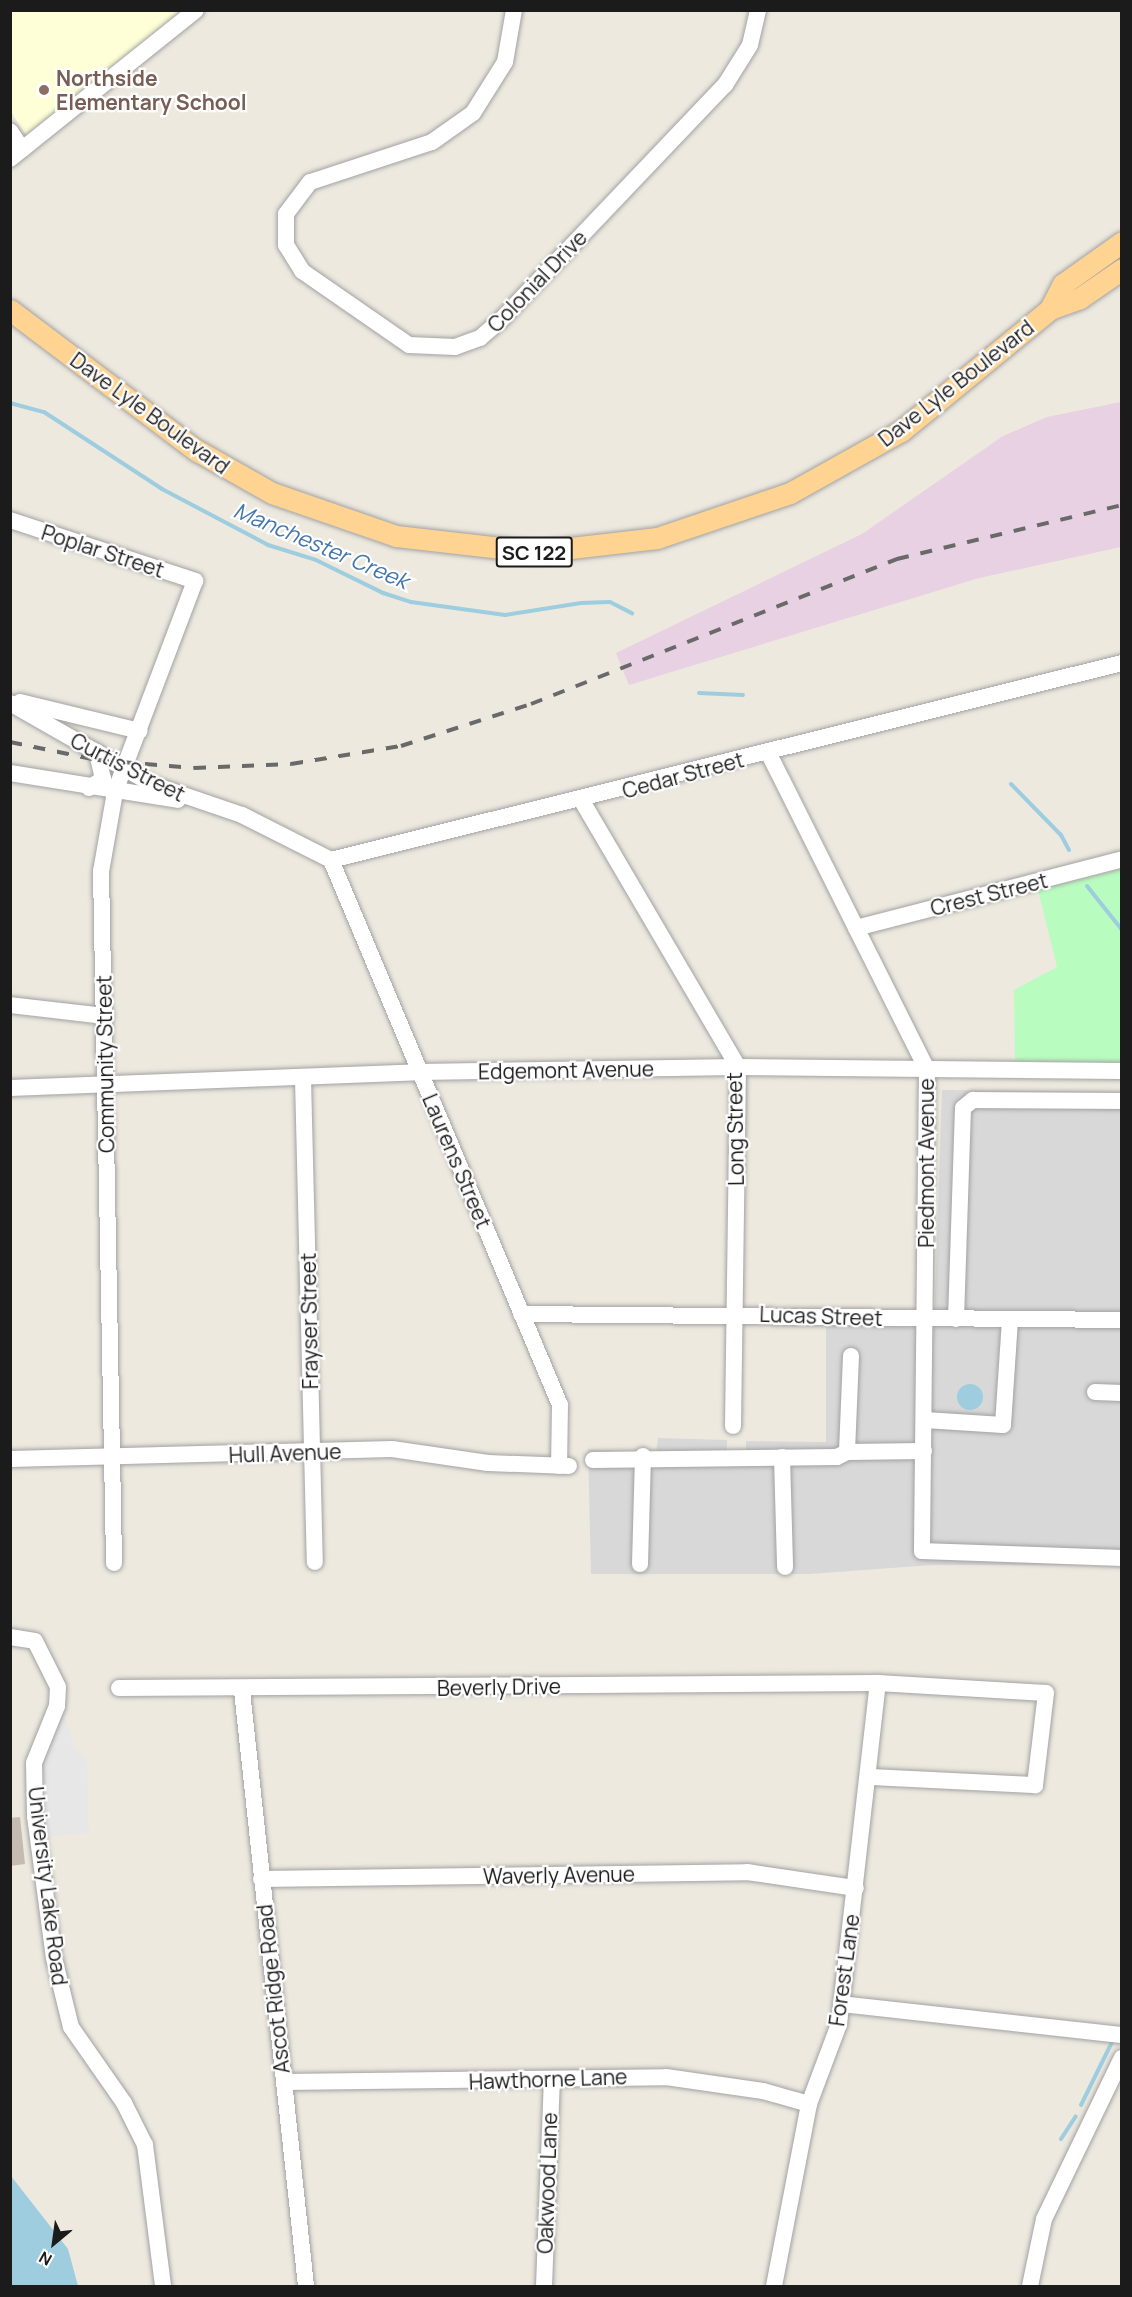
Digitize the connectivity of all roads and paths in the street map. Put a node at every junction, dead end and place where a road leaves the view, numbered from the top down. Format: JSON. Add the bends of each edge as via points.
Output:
{"nodes":[{"id":1,"x":196,"y":10,"type":"edge"},
{"id":2,"x":514,"y":10,"type":"edge"},
{"id":3,"x":758,"y":10,"type":"edge"},
{"id":4,"x":10,"y":131,"type":"edge"},
{"id":5,"x":16,"y":154,"type":"edge"},
{"id":6,"x":1122,"y":242,"type":"edge"},
{"id":7,"x":1122,"y":269,"type":"edge"},
{"id":8,"x":1050,"y":309,"type":"junction"},
{"id":9,"x":10,"y":310,"type":"edge"},
{"id":10,"x":10,"y":520,"type":"edge"},
{"id":11,"x":195,"y":581,"type":"joint"},
{"id":12,"x":1122,"y":663,"type":"edge"},
{"id":13,"x":10,"y":702,"type":"edge"},
{"id":14,"x":140,"y":731,"type":"junction"},
{"id":15,"x":768,"y":752,"type":"junction"},
{"id":16,"x":97,"y":753,"type":"junction"},
{"id":17,"x":124,"y":768,"type":"junction"},
{"id":18,"x":10,"y":773,"type":"edge"},
{"id":19,"x":154,"y":785,"type":"junction"},
{"id":20,"x":88,"y":788,"type":"junction"},
{"id":21,"x":116,"y":792,"type":"junction"},
{"id":22,"x":582,"y":801,"type":"junction"},
{"id":23,"x":197,"y":802,"type":"junction"},
{"id":24,"x":332,"y":860,"type":"junction"},
{"id":25,"x":1122,"y":860,"type":"edge"},
{"id":26,"x":856,"y":928,"type":"junction"},
{"id":27,"x":10,"y":1005,"type":"edge"},
{"id":28,"x":105,"y":1016,"type":"junction"},
{"id":29,"x":738,"y":1067,"type":"junction"},
{"id":30,"x":927,"y":1069,"type":"junction"},
{"id":31,"x":1122,"y":1071,"type":"edge"},
{"id":32,"x":419,"y":1072,"type":"junction"},
{"id":33,"x":303,"y":1079,"type":"junction"},
{"id":34,"x":106,"y":1084,"type":"junction"},
{"id":35,"x":10,"y":1088,"type":"edge"},
{"id":36,"x":1122,"y":1101,"type":"edge"},
{"id":37,"x":521,"y":1314,"type":"junction"},
{"id":38,"x":735,"y":1314,"type":"junction"},
{"id":39,"x":926,"y":1319,"type":"junction"},
{"id":40,"x":957,"y":1319,"type":"junction"},
{"id":41,"x":1010,"y":1320,"type":"junction"},
{"id":42,"x":1122,"y":1320,"type":"edge"},
{"id":43,"x":850,"y":1356,"type":"dead end"},
{"id":44,"x":1095,"y":1392,"type":"dead end"},
{"id":45,"x":1122,"y":1393,"type":"edge"},
{"id":46,"x":733,"y":1426,"type":"dead end"},
{"id":47,"x":925,"y":1426,"type":"junction"},
{"id":48,"x":924,"y":1451,"type":"junction"},
{"id":49,"x":312,"y":1452,"type":"junction"},
{"id":50,"x":847,"y":1452,"type":"junction"},
{"id":51,"x":643,"y":1456,"type":"junction"},
{"id":52,"x":112,"y":1457,"type":"junction"},
{"id":53,"x":782,"y":1457,"type":"junction"},
{"id":54,"x":10,"y":1459,"type":"edge"},
{"id":55,"x":593,"y":1460,"type":"dead end"},
{"id":56,"x":564,"y":1466,"type":"joint"},
{"id":57,"x":1122,"y":1558,"type":"edge"},
{"id":58,"x":315,"y":1562,"type":"dead end"},
{"id":59,"x":114,"y":1563,"type":"dead end"},
{"id":60,"x":640,"y":1564,"type":"dead end"},
{"id":61,"x":785,"y":1567,"type":"dead end"},
{"id":62,"x":10,"y":1637,"type":"edge"},
{"id":63,"x":878,"y":1683,"type":"junction"},
{"id":64,"x":119,"y":1688,"type":"dead end"},
{"id":65,"x":242,"y":1691,"type":"junction"},
{"id":66,"x":869,"y":1777,"type":"junction"},
{"id":67,"x":261,"y":1879,"type":"junction"},
{"id":68,"x":856,"y":1888,"type":"junction"},
{"id":69,"x":841,"y":2004,"type":"junction"},
{"id":70,"x":1122,"y":2035,"type":"edge"},
{"id":71,"x":1122,"y":2058,"type":"edge"},
{"id":72,"x":552,"y":2079,"type":"junction"},
{"id":73,"x":284,"y":2082,"type":"junction"},
{"id":74,"x":809,"y":2104,"type":"junction"},
{"id":75,"x":163,"y":2286,"type":"edge"},
{"id":76,"x":306,"y":2286,"type":"edge"},
{"id":77,"x":544,"y":2286,"type":"edge"},
{"id":78,"x":774,"y":2286,"type":"edge"},
{"id":79,"x":1030,"y":2286,"type":"edge"}],
"edges":[{"from":1,"to":5,"type":"street"},
{"from":2,"to":3,"type":"street","name":"Colonial Drive","via":[[505,62],[473,113],[432,142],[320,176],[295,196],[286,214],[286,245],[302,271],[409,345],[455,347],[480,338],[501,320],[725,85],[750,45]]},
{"from":4,"to":5,"type":"street"},
{"from":6,"to":8,"type":"main road","name":"Dave Lyle Boulevard","number":"SC 122","via":[[1064,284]]},
{"from":7,"to":8,"type":"main road","name":"Dave Lyle Boulevard","number":"SC 122","via":[[1080,297]]},
{"from":8,"to":9,"type":"main road","name":"Dave Lyle Boulevard","number":"SC 122","via":[[901,431],[790,493],[657,538],[536,552],[455,547],[396,536],[272,493],[196,450]]},
{"from":10,"to":11,"type":"street","name":"Poplar Street"},
{"from":11,"to":14,"type":"street","name":"Community Street"},
{"from":12,"to":15,"type":"street","name":"Cedar Street"},
{"from":13,"to":14,"type":"street","name":"Curtis Street"},
{"from":13,"to":16,"type":"street","name":"Curtis Street"},
{"from":14,"to":17,"type":"street","name":"Community Street"},
{"from":15,"to":22,"type":"street","name":"Cedar Street"},
{"from":15,"to":26,"type":"street","name":"Piedmont Avenue"},
{"from":16,"to":17,"type":"street","name":"Curtis Street"},
{"from":16,"to":20,"type":"street","via":[[103,779]]},
{"from":16,"to":21,"type":"street"},
{"from":17,"to":19,"type":"street","name":"Curtis Street"},
{"from":17,"to":21,"type":"street","name":"Community Street"},
{"from":18,"to":20,"type":"street"},
{"from":19,"to":21,"type":"street","via":[[129,782]]},
{"from":19,"to":23,"type":"street","name":"Curtis Street"},
{"from":20,"to":21,"type":"street"},
{"from":21,"to":23,"type":"street"},
{"from":21,"to":28,"type":"street","name":"Community Street","via":[[101,871]]},
{"from":22,"to":24,"type":"street","name":"Cedar Street"},
{"from":22,"to":29,"type":"street","name":"Long Street"},
{"from":23,"to":24,"type":"street","name":"Curtis Street","via":[[251,820]]},
{"from":24,"to":32,"type":"street","name":"Laurens Street"},
{"from":25,"to":26,"type":"street","name":"Crest Street"},
{"from":26,"to":30,"type":"street","name":"Piedmont Avenue"},
{"from":27,"to":28,"type":"street"},
{"from":28,"to":34,"type":"street","name":"Community Street"},
{"from":29,"to":30,"type":"street","name":"Edgemont Avenue"},
{"from":29,"to":32,"type":"street","name":"Edgemont Avenue"},
{"from":29,"to":38,"type":"street","name":"Long Street"},
{"from":30,"to":31,"type":"street","name":"Edgemont Avenue"},
{"from":30,"to":39,"type":"street","name":"Piedmont Avenue"},
{"from":32,"to":33,"type":"street","name":"Edgemont Avenue"},
{"from":32,"to":37,"type":"street","name":"Laurens Street"},
{"from":33,"to":34,"type":"street","name":"Edgemont Avenue"},
{"from":33,"to":49,"type":"street","name":"Frayser Street"},
{"from":34,"to":35,"type":"street","name":"Edgemont Avenue"},
{"from":34,"to":52,"type":"street","name":"Community Street"},
{"from":36,"to":40,"type":"street","via":[[973,1100],[963,1108]]},
{"from":37,"to":38,"type":"street","name":"Lucas Street"},
{"from":37,"to":56,"type":"street","name":"Laurens Street","via":[[560,1405]]},
{"from":38,"to":39,"type":"street","name":"Lucas Street"},
{"from":38,"to":46,"type":"street","name":"Long Street"},
{"from":39,"to":40,"type":"street","name":"Lucas Street"},
{"from":39,"to":47,"type":"street","name":"Piedmont Avenue"},
{"from":40,"to":41,"type":"street","name":"Lucas Street"},
{"from":41,"to":42,"type":"street","name":"Lucas Street"},
{"from":41,"to":47,"type":"street","via":[[1003,1425]]},
{"from":43,"to":50,"type":"street"},
{"from":44,"to":45,"type":"street"},
{"from":47,"to":48,"type":"street","name":"Piedmont Avenue"},
{"from":48,"to":50,"type":"street"},
{"from":48,"to":57,"type":"street","name":"Piedmont Avenue","via":[[922,1551]]},
{"from":49,"to":52,"type":"street","name":"Hull Avenue"},
{"from":49,"to":56,"type":"street","name":"Hull Avenue","via":[[392,1449],[488,1463]]},
{"from":49,"to":58,"type":"street","name":"Frayser Street"},
{"from":50,"to":53,"type":"street"},
{"from":51,"to":53,"type":"street"},
{"from":51,"to":55,"type":"street"},
{"from":51,"to":60,"type":"street"},
{"from":52,"to":54,"type":"street","name":"Hull Avenue"},
{"from":52,"to":59,"type":"street","name":"Community Street"},
{"from":53,"to":61,"type":"street"},
{"from":62,"to":75,"type":"street","name":"University Lake Road","via":[[35,1641],[58,1687],[57,1706],[34,1763],[35,1816],[54,1958],[71,2027],[124,2103],[145,2145]]},
{"from":63,"to":65,"type":"street","name":"Beverly Drive"},
{"from":63,"to":66,"type":"street","name":"Forest Lane"},
{"from":63,"to":66,"type":"street","name":"Beverly Drive","via":[[1046,1693],[1035,1785]]},
{"from":64,"to":65,"type":"street","name":"Beverly Drive"},
{"from":65,"to":67,"type":"street","name":"Ascot Ridge Road"},
{"from":66,"to":68,"type":"street","name":"Forest Lane"},
{"from":67,"to":68,"type":"street","name":"Waverly Avenue","via":[[747,1872]]},
{"from":67,"to":73,"type":"street","name":"Ascot Ridge Road"},
{"from":68,"to":69,"type":"street","name":"Forest Lane"},
{"from":69,"to":70,"type":"street"},
{"from":69,"to":74,"type":"street","name":"Forest Lane"},
{"from":71,"to":79,"type":"street","via":[[1044,2219]]},
{"from":72,"to":73,"type":"street","name":"Hawthorne Lane"},
{"from":72,"to":74,"type":"street","name":"Hawthorne Lane","via":[[666,2077],[763,2091]]},
{"from":72,"to":77,"type":"street","name":"Oakwood Lane"},
{"from":73,"to":76,"type":"street","name":"Ascot Ridge Road"},
{"from":74,"to":78,"type":"street","name":"Forest Lane"}]}
